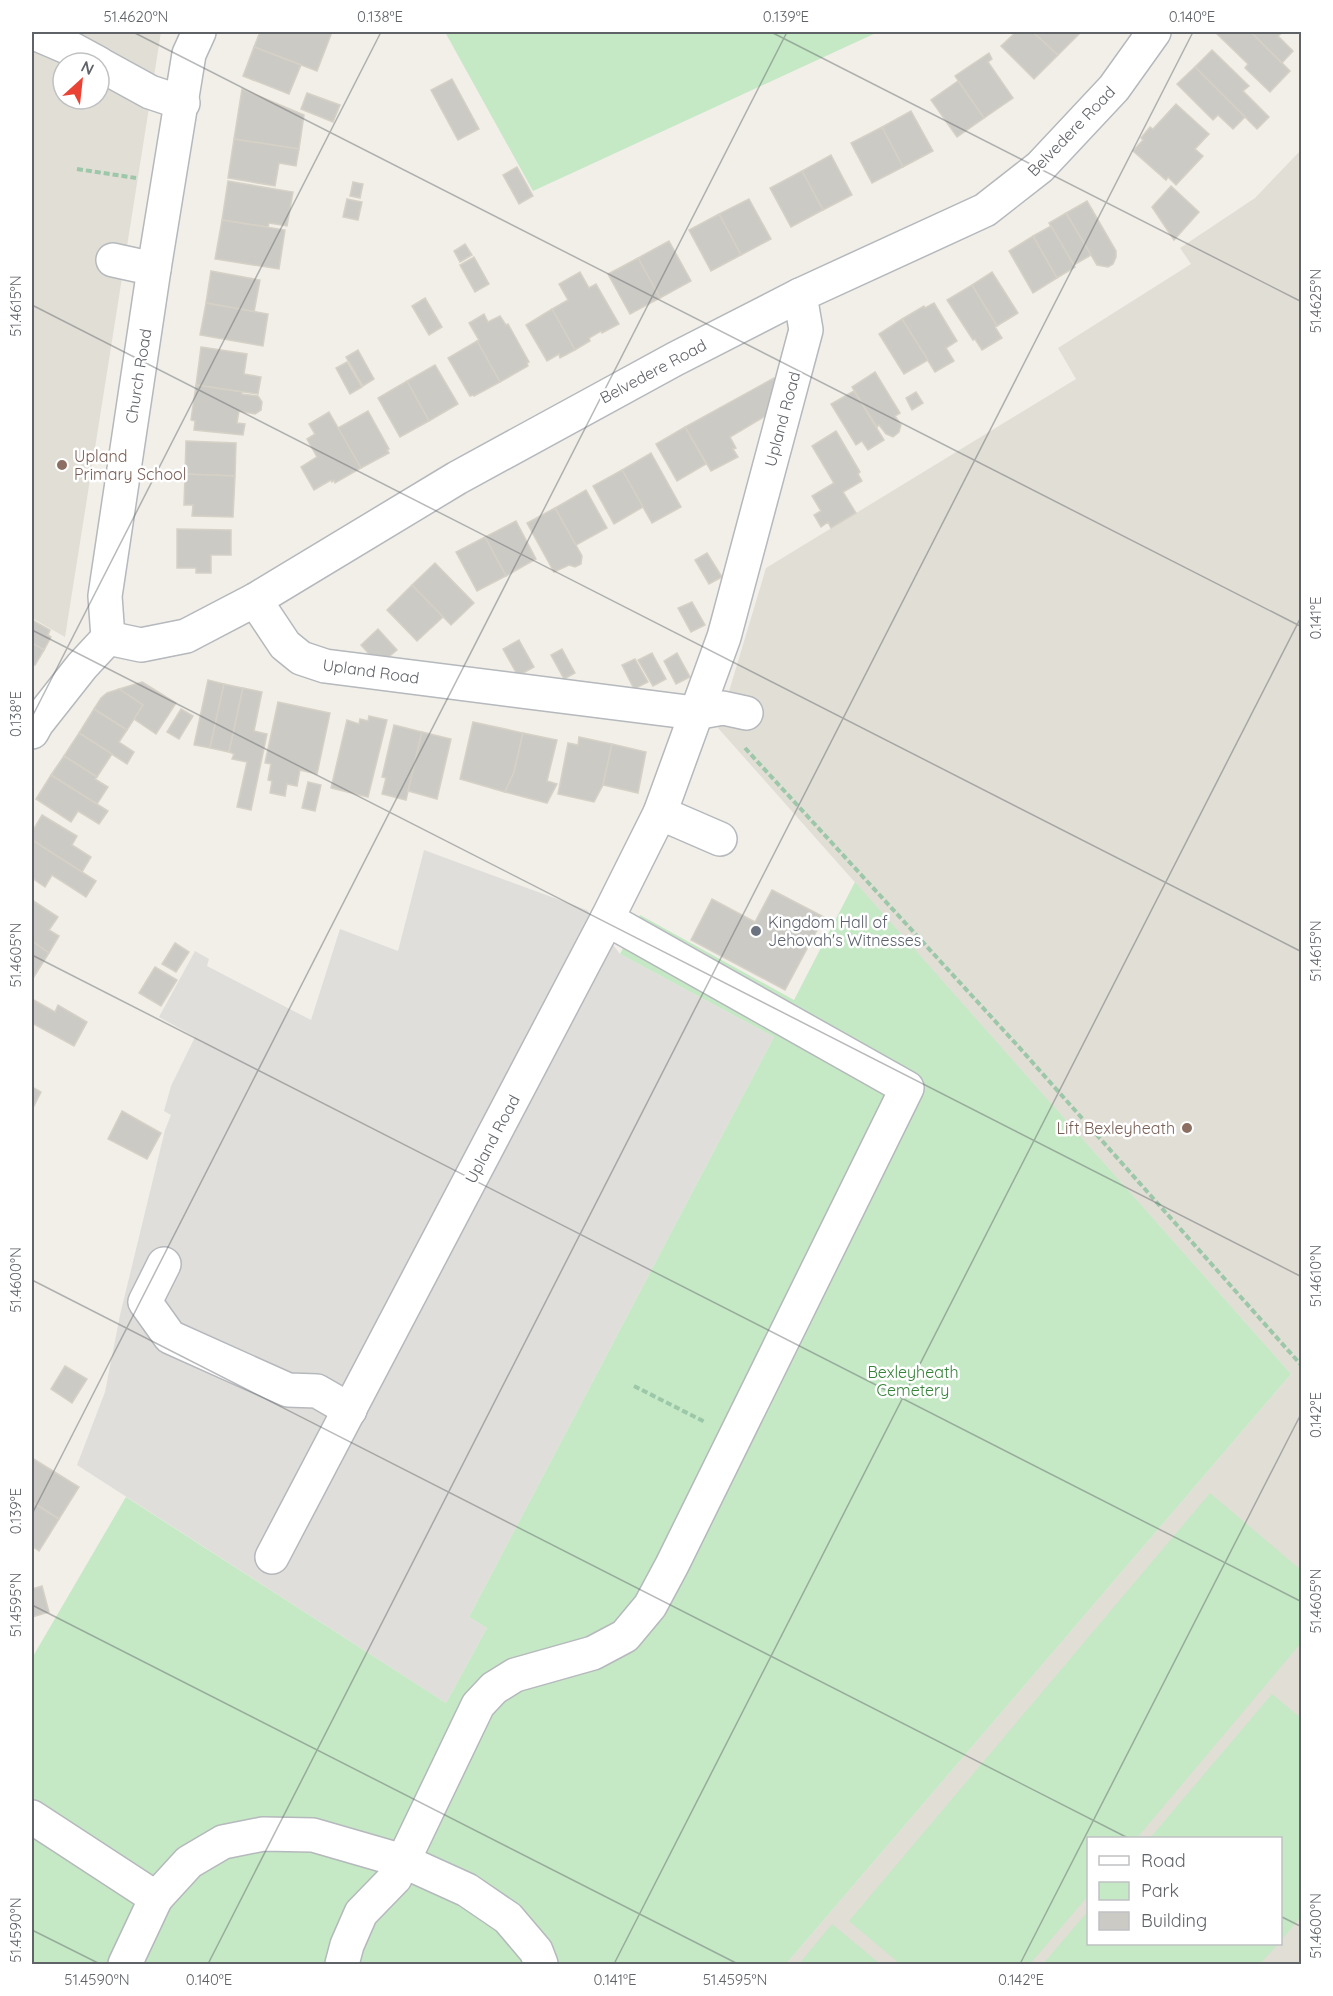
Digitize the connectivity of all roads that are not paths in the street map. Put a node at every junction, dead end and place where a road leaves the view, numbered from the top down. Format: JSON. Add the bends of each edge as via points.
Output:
{"nodes":[{"id":1,"x":199,"y":32,"type":"edge"},
{"id":2,"x":1148,"y":34,"type":"edge"},
{"id":3,"x":35,"y":40,"type":"edge"},
{"id":4,"x":76,"y":51,"type":"edge"},
{"id":5,"x":111,"y":70,"type":"edge"},
{"id":6,"x":183,"y":103,"type":"junction"},
{"id":7,"x":113,"y":261,"type":"dead end"},
{"id":8,"x":154,"y":268,"type":"junction"},
{"id":9,"x":800,"y":295,"type":"junction"},
{"id":10,"x":255,"y":600,"type":"junction"},
{"id":11,"x":108,"y":638,"type":"junction"},
{"id":12,"x":695,"y":713,"type":"junction"},
{"id":13,"x":746,"y":713,"type":"dead end"},
{"id":14,"x":32,"y":732,"type":"edge"},
{"id":15,"x":660,"y":813,"type":"junction"},
{"id":16,"x":720,"y":839,"type":"dead end"},
{"id":17,"x":607,"y":918,"type":"junction"},
{"id":18,"x":164,"y":1264,"type":"dead end"},
{"id":19,"x":350,"y":1410,"type":"junction"},
{"id":20,"x":272,"y":1557,"type":"dead end"},
{"id":21,"x":32,"y":1817,"type":"edge"},
{"id":22,"x":404,"y":1861,"type":"junction"},
{"id":23,"x":156,"y":1898,"type":"junction"},
{"id":24,"x":125,"y":1965,"type":"edge"},
{"id":25,"x":342,"y":1965,"type":"edge"},
{"id":26,"x":541,"y":1965,"type":"edge"}],
"edges":[{"from":1,"to":6,"type":"street","name":"Church Road","via":[[189,54]]},
{"from":2,"to":9,"type":"street","name":"Belvedere Road","via":[[1114,88],[1040,167],[985,210]]},
{"from":3,"to":4,"type":"street"},
{"from":5,"to":6,"type":"street","via":[[150,92]]},
{"from":6,"to":8,"type":"street","name":"Church Road"},
{"from":7,"to":8,"type":"street"},
{"from":8,"to":11,"type":"street","name":"Church Road","via":[[105,596]]},
{"from":9,"to":10,"type":"street","name":"Belvedere Road","via":[[457,478]]},
{"from":9,"to":12,"type":"street","name":"Upland Road","via":[[807,330],[724,637]]},
{"from":10,"to":11,"type":"street","name":"Belvedere Road","via":[[186,636],[141,645]]},
{"from":10,"to":12,"type":"street","name":"Upland Road","via":[[285,645],[301,658],[325,666]]},
{"from":11,"to":14,"type":"street"},
{"from":12,"to":13,"type":"street","via":[[723,708]]},
{"from":12,"to":15,"type":"street","name":"Upland Road"},
{"from":15,"to":16,"type":"street"},
{"from":15,"to":17,"type":"street","name":"Upland Road"},
{"from":17,"to":19,"type":"street","name":"Upland Road"},
{"from":17,"to":22,"type":"street","via":[[907,1088],[650,1606],[625,1636],[592,1653],[515,1675],[478,1704]]},
{"from":18,"to":19,"type":"street","via":[[145,1302],[170,1337],[288,1390],[317,1391]]},
{"from":19,"to":20,"type":"street","name":"Upland Road"},
{"from":21,"to":23,"type":"street"},
{"from":22,"to":23,"type":"street","via":[[313,1835],[263,1834],[223,1842],[189,1862]]},
{"from":22,"to":25,"type":"street","via":[[395,1878],[362,1913]]},
{"from":22,"to":26,"type":"street","via":[[467,1890],[508,1918],[536,1951]]},
{"from":23,"to":24,"type":"street"}]}
